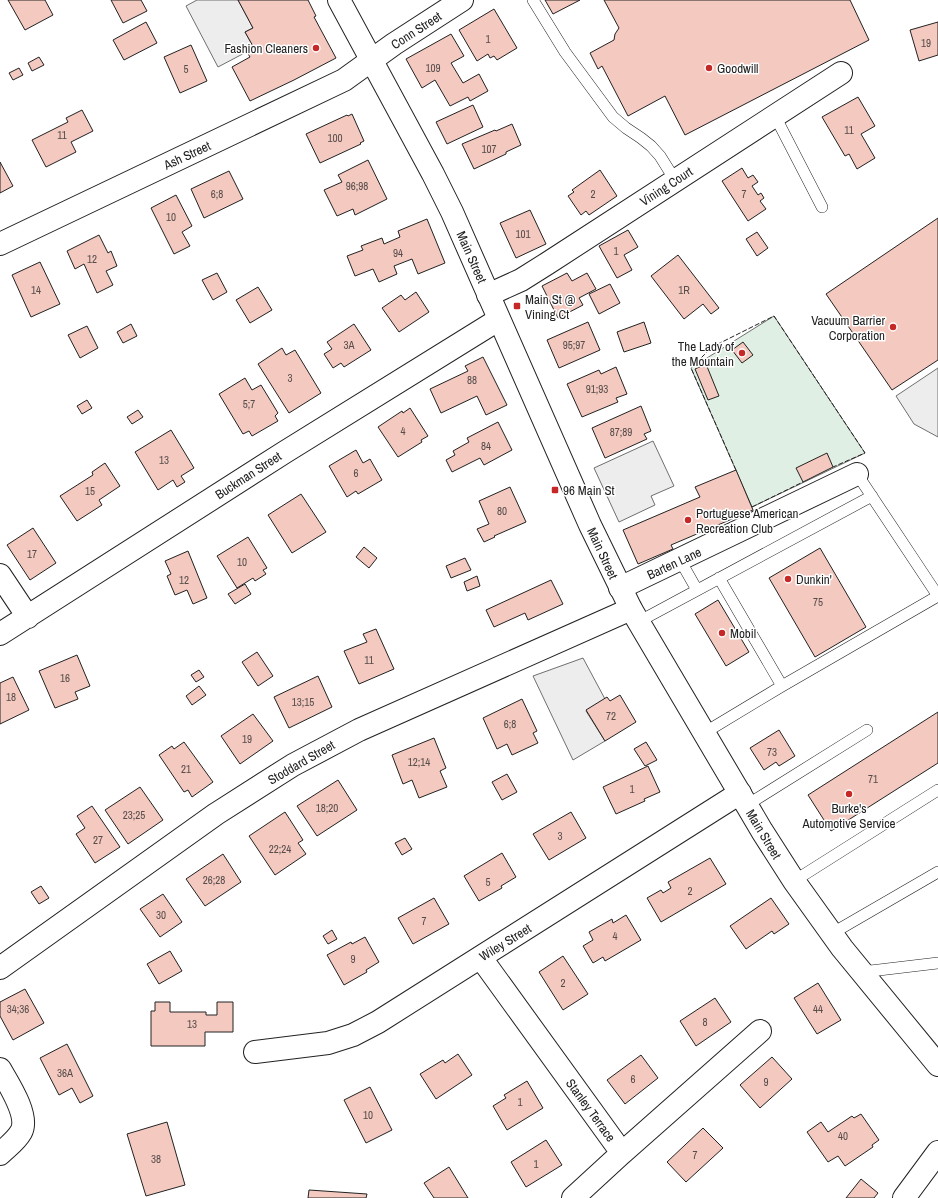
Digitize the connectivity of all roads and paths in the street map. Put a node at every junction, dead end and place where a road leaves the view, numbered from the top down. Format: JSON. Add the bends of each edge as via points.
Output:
{"nodes":[{"id":1,"x":339,"y":0,"type":"edge"},
{"id":2,"x":462,"y":0,"type":"edge"},
{"id":3,"x":533,"y":0,"type":"edge"},
{"id":4,"x":372,"y":60,"type":"junction"},
{"id":5,"x":841,"y":73,"type":"dead end"},
{"id":6,"x":775,"y":116,"type":"junction"},
{"id":7,"x":675,"y":180,"type":"junction"},
{"id":8,"x":822,"y":207,"type":"dead end"},
{"id":9,"x":0,"y":244,"type":"edge"},
{"id":10,"x":488,"y":295,"type":"junction"},
{"id":11,"x":498,"y":320,"type":"junction"},
{"id":12,"x":857,"y":474,"type":"joint"},
{"id":13,"x":872,"y":496,"type":"junction"},
{"id":14,"x":680,"y":560,"type":"junction"},
{"id":15,"x":0,"y":575,"type":"edge"},
{"id":16,"x":719,"y":578,"type":"junction"},
{"id":17,"x":620,"y":588,"type":"junction"},
{"id":18,"x":698,"y":590,"type":"junction"},
{"id":19,"x":635,"y":615,"type":"junction"},
{"id":20,"x":28,"y":617,"type":"junction"},
{"id":21,"x":0,"y":634,"type":"edge"},
{"id":22,"x":782,"y":686,"type":"junction"},
{"id":23,"x":867,"y":730,"type":"dead end"},
{"id":24,"x":704,"y":733,"type":"junction"},
{"id":25,"x":938,"y":790,"type":"edge"},
{"id":26,"x":744,"y":799,"type":"junction"},
{"id":27,"x":938,"y":872,"type":"edge"},
{"id":28,"x":794,"y":881,"type":"junction"},
{"id":29,"x":831,"y":934,"type":"junction"},
{"id":30,"x":481,"y":958,"type":"junction"},
{"id":31,"x":938,"y":963,"type":"edge"},
{"id":32,"x":0,"y":968,"type":"edge"},
{"id":33,"x":862,"y":972,"type":"junction"},
{"id":34,"x":760,"y":1031,"type":"dead end"},
{"id":35,"x":255,"y":1052,"type":"dead end"},
{"id":36,"x":938,"y":1065,"type":"edge"},
{"id":37,"x":0,"y":1069,"type":"edge"},
{"id":38,"x":938,"y":1152,"type":"edge"},
{"id":39,"x":622,"y":1153,"type":"junction"},
{"id":40,"x":0,"y":1154,"type":"edge"},
{"id":41,"x":573,"y":1198,"type":"edge"},
{"id":42,"x":904,"y":1198,"type":"edge"}],
"edges":[{"from":1,"to":4,"type":"street","name":"Main Street"},
{"from":2,"to":4,"type":"street","name":"Conn Street"},
{"from":3,"to":7,"type":"lane","via":[[564,52],[613,117],[651,146]]},
{"from":4,"to":9,"type":"street","name":"Ash Street","via":[[339,83]]},
{"from":4,"to":10,"type":"street","name":"Main Street","via":[[433,174]]},
{"from":5,"to":6,"type":"street","name":"Vining Court"},
{"from":6,"to":7,"type":"street","name":"Vining Court"},
{"from":6,"to":8,"type":"lane"},
{"from":7,"to":10,"type":"street","name":"Vining Court","via":[[543,266]]},
{"from":10,"to":11,"type":"street","name":"Main Street"},
{"from":11,"to":17,"type":"street","name":"Main Street"},
{"from":11,"to":20,"type":"street","name":"Buckman Street","via":[[285,452]]},
{"from":12,"to":13,"type":"lane"},
{"from":12,"to":14,"type":"street","name":"Barten Lane"},
{"from":13,"to":16,"type":"lane"},
{"from":13,"to":22,"type":"lane","via":[[938,596]]},
{"from":14,"to":17,"type":"street","name":"Barten Lane"},
{"from":14,"to":18,"type":"lane"},
{"from":15,"to":20,"type":"street"},
{"from":16,"to":18,"type":"lane"},
{"from":16,"to":22,"type":"lane"},
{"from":17,"to":19,"type":"street","name":"Main Street"},
{"from":18,"to":19,"type":"lane"},
{"from":19,"to":24,"type":"street","name":"Main Street"},
{"from":19,"to":32,"type":"street","name":"Stoddard Street","via":[[359,730],[293,765],[216,814]]},
{"from":20,"to":21,"type":"street","name":"Buckman Street"},
{"from":22,"to":24,"type":"lane"},
{"from":23,"to":26,"type":"lane"},
{"from":24,"to":26,"type":"street","name":"Main Street"},
{"from":25,"to":28,"type":"lane"},
{"from":26,"to":28,"type":"street","name":"Main Street"},
{"from":26,"to":30,"type":"street","name":"Wiley Street"},
{"from":27,"to":29,"type":"lane"},
{"from":28,"to":29,"type":"street","name":"Main Street"},
{"from":29,"to":33,"type":"street","name":"Main Street"},
{"from":30,"to":35,"type":"street","name":"Wiley Street","via":[[353,1035],[328,1043]]},
{"from":30,"to":39,"type":"street","name":"Stanley Terrace"},
{"from":31,"to":33,"type":"lane"},
{"from":33,"to":36,"type":"street","name":"Main Street"},
{"from":34,"to":39,"type":"street","name":"Stanley Terrace"},
{"from":37,"to":40,"type":"street","via":[[18,1103],[24,1123],[17,1138]]},
{"from":38,"to":42,"type":"street"},
{"from":39,"to":41,"type":"street"}]}
